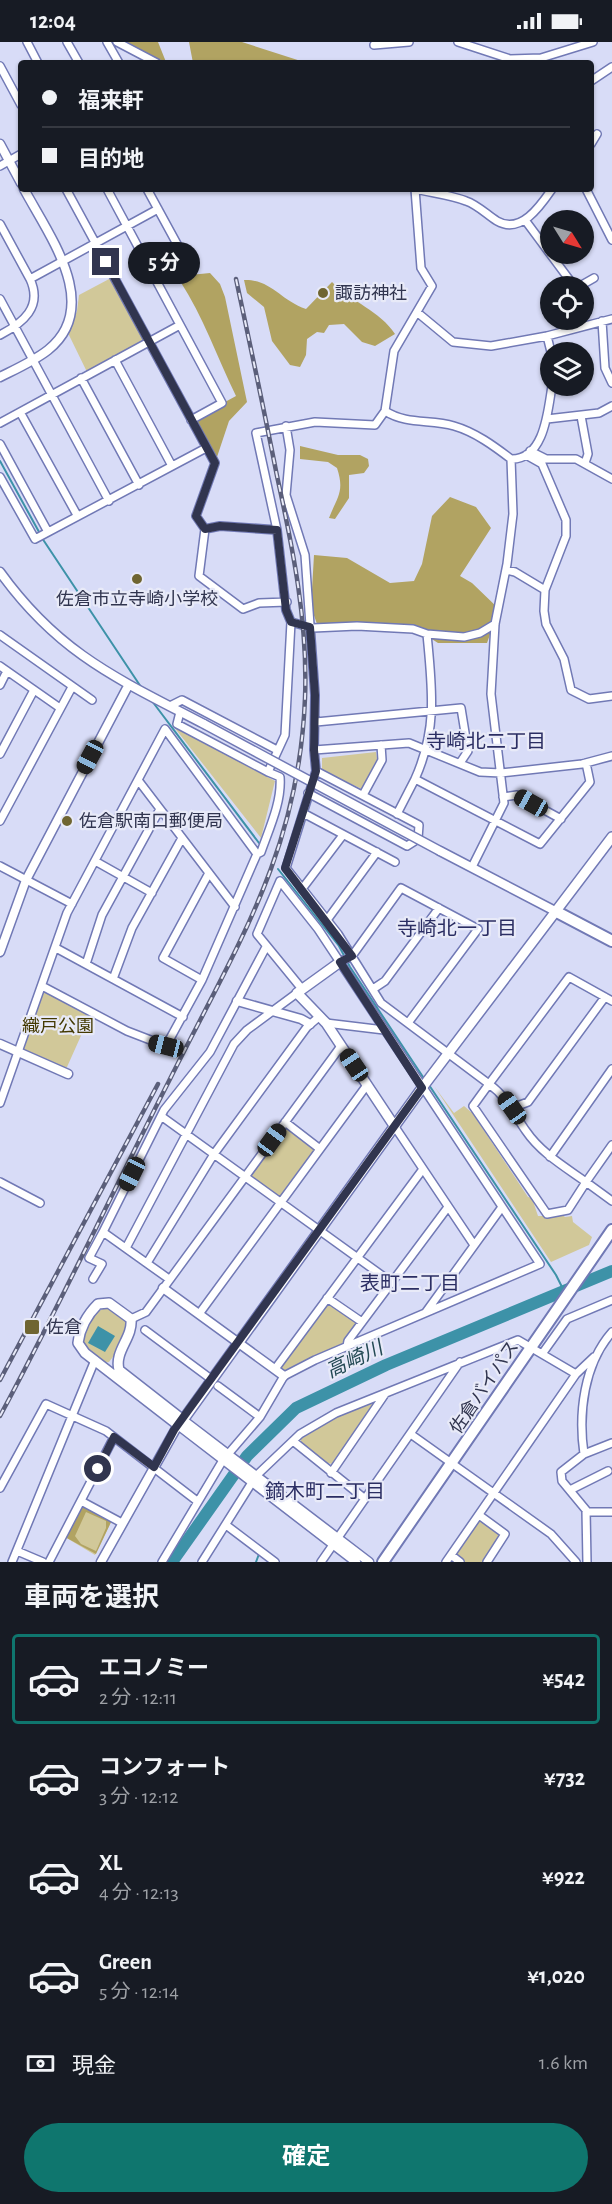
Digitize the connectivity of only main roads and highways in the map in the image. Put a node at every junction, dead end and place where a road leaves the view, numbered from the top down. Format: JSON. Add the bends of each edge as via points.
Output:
{"nodes":[{"id":1,"x":612,"y":837,"type":"edge"},
{"id":2,"x":555,"y":911,"type":"junction"},
{"id":3,"x":612,"y":941,"type":"edge"},
{"id":4,"x":340,"y":962,"type":"road end"},
{"id":5,"x":395,"y":1127,"type":"junction"},
{"id":6,"x":612,"y":1230,"type":"edge"},
{"id":7,"x":180,"y":1422,"type":"junction"},
{"id":8,"x":383,"y":1562,"type":"edge"}],
"edges":[{"from":1,"to":2,"type":"main road"},
{"from":2,"to":3,"type":"main road"},
{"from":2,"to":5,"type":"main road"},
{"from":4,"to":5,"type":"main road","via":[[300,991]]},
{"from":5,"to":7,"type":"main road","via":[[237,1341],[214,1382]]},
{"from":6,"to":8,"type":"main road","name":"佐倉バイパス"},
{"from":7,"to":7,"type":"main road","via":[[95,1360],[78,1343],[80,1331],[98,1304],[109,1303],[131,1319],[132,1328],[118,1357],[119,1370]]}]}
